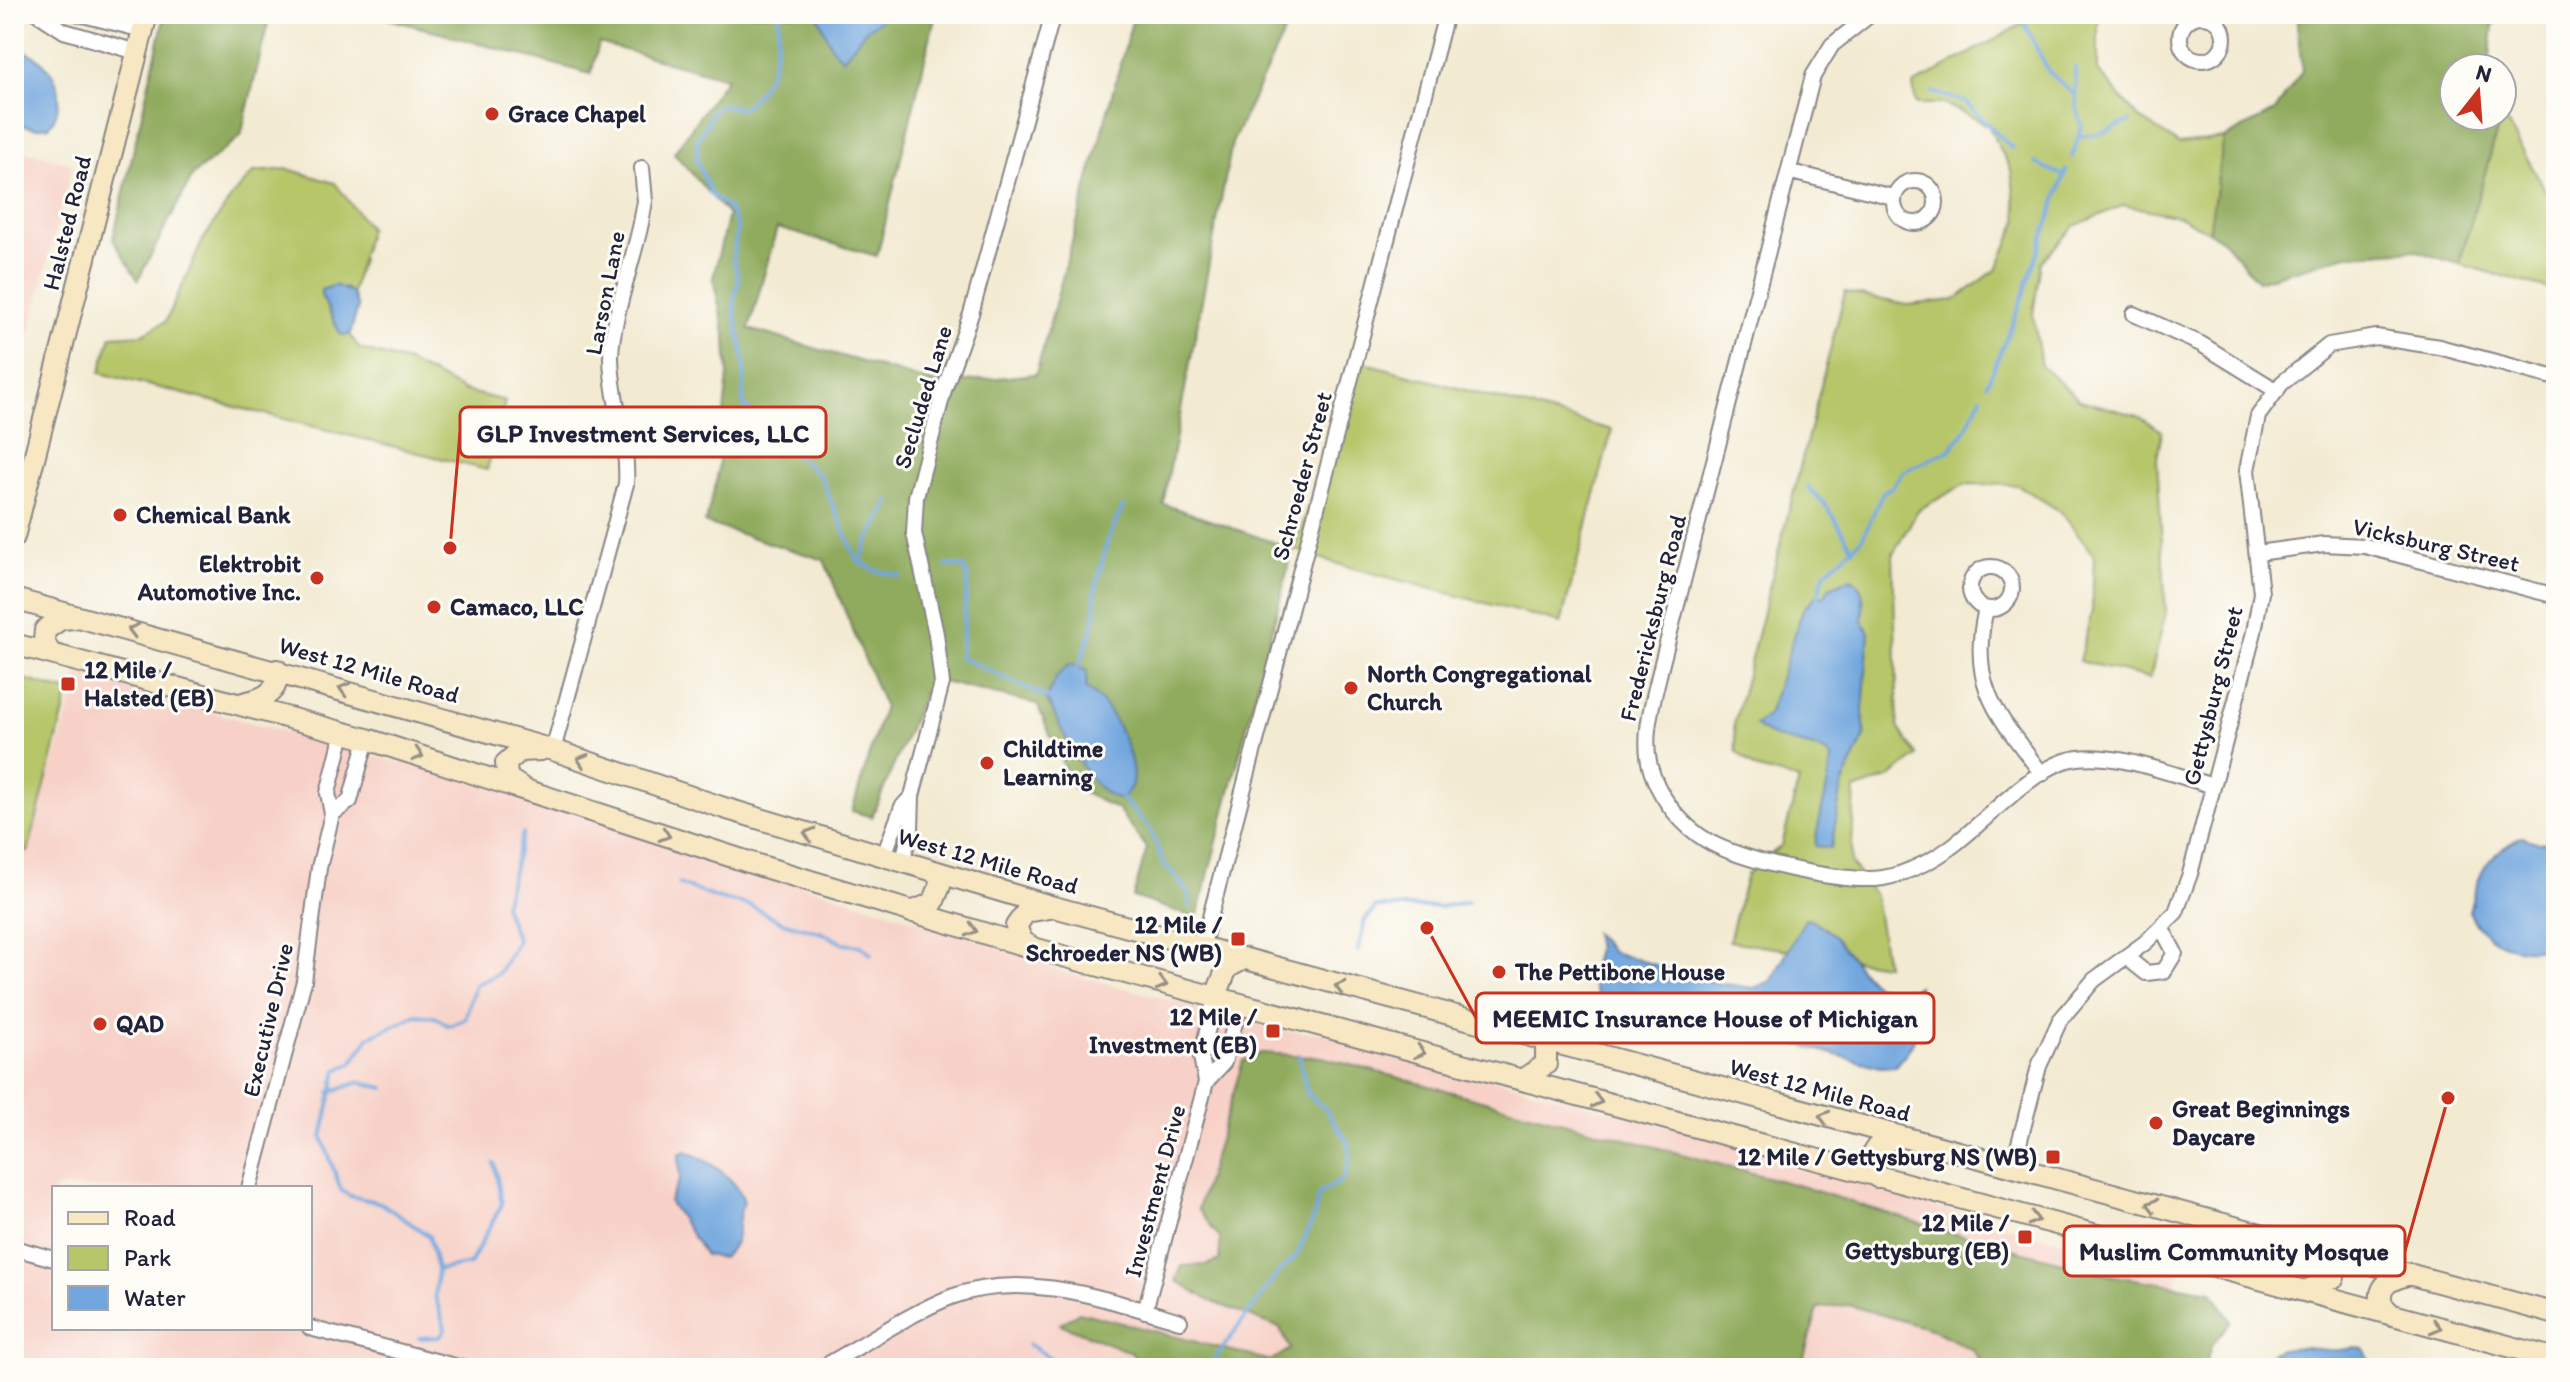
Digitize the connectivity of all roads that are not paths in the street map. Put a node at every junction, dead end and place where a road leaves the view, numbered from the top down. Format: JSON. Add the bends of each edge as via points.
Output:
{"nodes":[{"id":1,"x":57,"y":14,"type":"edge"},
{"id":2,"x":79,"y":14,"type":"edge"},
{"id":3,"x":1053,"y":14,"type":"edge"},
{"id":4,"x":1446,"y":14,"type":"edge"},
{"id":5,"x":1871,"y":14,"type":"edge"},
{"id":6,"x":39,"y":15,"type":"edge"},
{"id":7,"x":145,"y":22,"type":"edge"},
{"id":8,"x":137,"y":52,"type":"junction"},
{"id":9,"x":642,"y":168,"type":"dead end"},
{"id":10,"x":1791,"y":172,"type":"junction"},
{"id":11,"x":1893,"y":197,"type":"dead end"},
{"id":12,"x":2134,"y":314,"type":"dead end"},
{"id":13,"x":2556,"y":378,"type":"edge"},
{"id":14,"x":2277,"y":391,"type":"junction"},
{"id":15,"x":14,"y":537,"type":"edge"},
{"id":16,"x":2258,"y":553,"type":"junction"},
{"id":17,"x":2556,"y":596,"type":"edge"},
{"id":18,"x":14,"y":599,"type":"edge"},
{"id":19,"x":1986,"y":609,"type":"dead end"},
{"id":20,"x":83,"y":617,"type":"junction"},
{"id":21,"x":14,"y":644,"type":"edge"},
{"id":22,"x":50,"y":653,"type":"junction"},
{"id":23,"x":277,"y":670,"type":"junction"},
{"id":24,"x":239,"y":704,"type":"junction"},
{"id":25,"x":343,"y":733,"type":"junction"},
{"id":26,"x":367,"y":739,"type":"junction"},
{"id":27,"x":553,"y":750,"type":"junction"},
{"id":28,"x":2042,"y":774,"type":"junction"},
{"id":29,"x":2213,"y":786,"type":"junction"},
{"id":30,"x":524,"y":789,"type":"junction"},
{"id":31,"x":332,"y":814,"type":"junction"},
{"id":32,"x":892,"y":860,"type":"junction"},
{"id":33,"x":939,"y":874,"type":"junction"},
{"id":34,"x":1054,"y":907,"type":"junction"},
{"id":35,"x":911,"y":912,"type":"junction"},
{"id":36,"x":2161,"y":927,"type":"junction"},
{"id":37,"x":1033,"y":948,"type":"junction"},
{"id":38,"x":1202,"y":948,"type":"junction"},
{"id":39,"x":2126,"y":957,"type":"junction"},
{"id":40,"x":1242,"y":960,"type":"junction"},
{"id":41,"x":1215,"y":998,"type":"junction"},
{"id":42,"x":1240,"y":1005,"type":"junction"},
{"id":43,"x":1546,"y":1043,"type":"junction"},
{"id":44,"x":1522,"y":1080,"type":"junction"},
{"id":45,"x":1206,"y":1082,"type":"junction"},
{"id":46,"x":1899,"y":1138,"type":"junction"},
{"id":47,"x":2013,"y":1167,"type":"junction"},
{"id":48,"x":1877,"y":1177,"type":"junction"},
{"id":49,"x":250,"y":1186,"type":"edge"},
{"id":50,"x":14,"y":1248,"type":"edge"},
{"id":51,"x":2327,"y":1252,"type":"junction"},
{"id":52,"x":52,"y":1258,"type":"edge"},
{"id":53,"x":2410,"y":1274,"type":"junction"},
{"id":54,"x":2306,"y":1291,"type":"junction"},
{"id":55,"x":1145,"y":1311,"type":"junction"},
{"id":56,"x":2556,"y":1314,"type":"edge"},
{"id":57,"x":2392,"y":1315,"type":"junction"},
{"id":58,"x":1180,"y":1321,"type":"dead end"},
{"id":59,"x":312,"y":1329,"type":"edge"},
{"id":60,"x":2556,"y":1359,"type":"edge"},
{"id":61,"x":462,"y":1368,"type":"edge"},
{"id":62,"x":821,"y":1368,"type":"edge"}],
"edges":[{"from":1,"to":6,"type":"street"},
{"from":2,"to":7,"type":"street"},
{"from":3,"to":32,"type":"street","name":"Secluded Lane","via":[[916,497],[914,533],[942,683],[912,796],[911,829]]},
{"from":4,"to":38,"type":"street","name":"Schroeder Street"},
{"from":5,"to":10,"type":"street","name":"Fredericksburg Road","via":[[1832,45],[1813,76]]},
{"from":6,"to":8,"type":"street","via":[[64,31]]},
{"from":7,"to":8,"type":"main road","name":"Halsted Road"},
{"from":8,"to":15,"type":"main road","name":"Halsted Road"},
{"from":9,"to":27,"type":"street","name":"Larson Lane","via":[[645,201],[611,352],[613,403],[628,455],[626,484]]},
{"from":10,"to":11,"type":"street"},
{"from":10,"to":28,"type":"street","name":"Fredericksburg Road","via":[[1662,663],[1646,735],[1652,774],[1672,811],[1706,840],[1733,853],[1843,879],[1884,878],[1926,863]]},
{"from":12,"to":14,"type":"street","via":[[2201,344]]},
{"from":13,"to":14,"type":"street","name":"Gettysburg Street","via":[[2439,347],[2376,337],[2329,345]]},
{"from":14,"to":16,"type":"street","name":"Gettysburg Street","via":[[2258,416],[2247,470]]},
{"from":16,"to":17,"type":"street","name":"Vicksburg Street","via":[[2324,544],[2365,546]]},
{"from":16,"to":29,"type":"street","name":"Gettysburg Street","via":[[2261,593],[2254,632]]},
{"from":18,"to":20,"type":"main road","name":"West 12 Mile Road"},
{"from":19,"to":28,"type":"street","via":[[1980,667],[1990,703]]},
{"from":20,"to":22,"type":"main road","via":[[51,623],[44,641]]},
{"from":23,"to":20,"type":"main road","name":"West 12 Mile Road","one_way":true},
{"from":21,"to":22,"type":"main road"},
{"from":22,"to":24,"type":"main road"},
{"from":23,"to":24,"type":"main road","via":[[271,692]]},
{"from":27,"to":23,"type":"main road","name":"West 12 Mile Road","one_way":true},
{"from":24,"to":25,"type":"main road"},
{"from":25,"to":26,"type":"main road"},
{"from":25,"to":31,"type":"street","name":"Executive Drive","via":[[328,793]]},
{"from":26,"to":30,"type":"main road","one_way":true},
{"from":26,"to":31,"type":"street","name":"Executive Drive","via":[[350,801]]},
{"from":27,"to":30,"type":"main road","via":[[520,751],[506,763],[507,778]]},
{"from":32,"to":27,"type":"main road","name":"West 12 Mile Road","one_way":true},
{"from":28,"to":29,"type":"street","name":"Fredericksburg Road","via":[[2065,761],[2096,756]]},
{"from":29,"to":36,"type":"street","name":"Gettysburg Street","via":[[2176,912]]},
{"from":30,"to":35,"type":"main road","one_way":true},
{"from":31,"to":49,"type":"street","name":"Executive Drive","via":[[304,981]]},
{"from":32,"to":33,"type":"main road","name":"West 12 Mile Road"},
{"from":33,"to":34,"type":"main road","name":"West 12 Mile Road"},
{"from":33,"to":35,"type":"main road","via":[[933,903]]},
{"from":34,"to":37,"type":"main road","via":[[1020,917],[1016,934]]},
{"from":34,"to":38,"type":"main road","name":"West 12 Mile Road"},
{"from":35,"to":37,"type":"main road","one_way":true},
{"from":36,"to":39,"type":"street","name":"Gettysburg Street"},
{"from":36,"to":39,"type":"street","via":[[2175,953],[2164,971],[2146,973]]},
{"from":37,"to":41,"type":"main road","one_way":true},
{"from":38,"to":40,"type":"main road","name":"West 12 Mile Road"},
{"from":39,"to":47,"type":"street","name":"Gettysburg Street","via":[[2094,980],[2060,1020],[2039,1066]]},
{"from":40,"to":41,"type":"main road","via":[[1227,968]]},
{"from":43,"to":40,"type":"main road","name":"West 12 Mile Road","one_way":true},
{"from":41,"to":42,"type":"main road"},
{"from":41,"to":45,"type":"street","name":"Investment Drive","via":[[1201,1057]]},
{"from":42,"to":44,"type":"main road","one_way":true},
{"from":42,"to":45,"type":"street","name":"Investment Drive","via":[[1224,1062]]},
{"from":43,"to":44,"type":"main road","via":[[1546,1064]]},
{"from":46,"to":43,"type":"main road","name":"West 12 Mile Road","one_way":true},
{"from":44,"to":48,"type":"main road","one_way":true},
{"from":45,"to":55,"type":"street","name":"Investment Drive"},
{"from":46,"to":47,"type":"main road","name":"West 12 Mile Road"},
{"from":46,"to":48,"type":"main road","via":[[1884,1141],[1872,1152],[1869,1163]]},
{"from":51,"to":47,"type":"main road","name":"West 12 Mile Road","one_way":true},
{"from":48,"to":54,"type":"main road","one_way":true},
{"from":50,"to":52,"type":"street"},
{"from":51,"to":53,"type":"main road","name":"West 12 Mile Road"},
{"from":51,"to":54,"type":"main road","via":[[2335,1264],[2334,1277]]},
{"from":53,"to":56,"type":"main road","name":"West 12 Mile Road"},
{"from":53,"to":57,"type":"main road","via":[[2382,1289],[2382,1305]]},
{"from":54,"to":57,"type":"main road"},
{"from":55,"to":58,"type":"street"},
{"from":55,"to":62,"type":"street","via":[[1085,1293],[991,1289],[951,1297]]},
{"from":57,"to":60,"type":"main road","one_way":true},
{"from":59,"to":61,"type":"street"}]}
